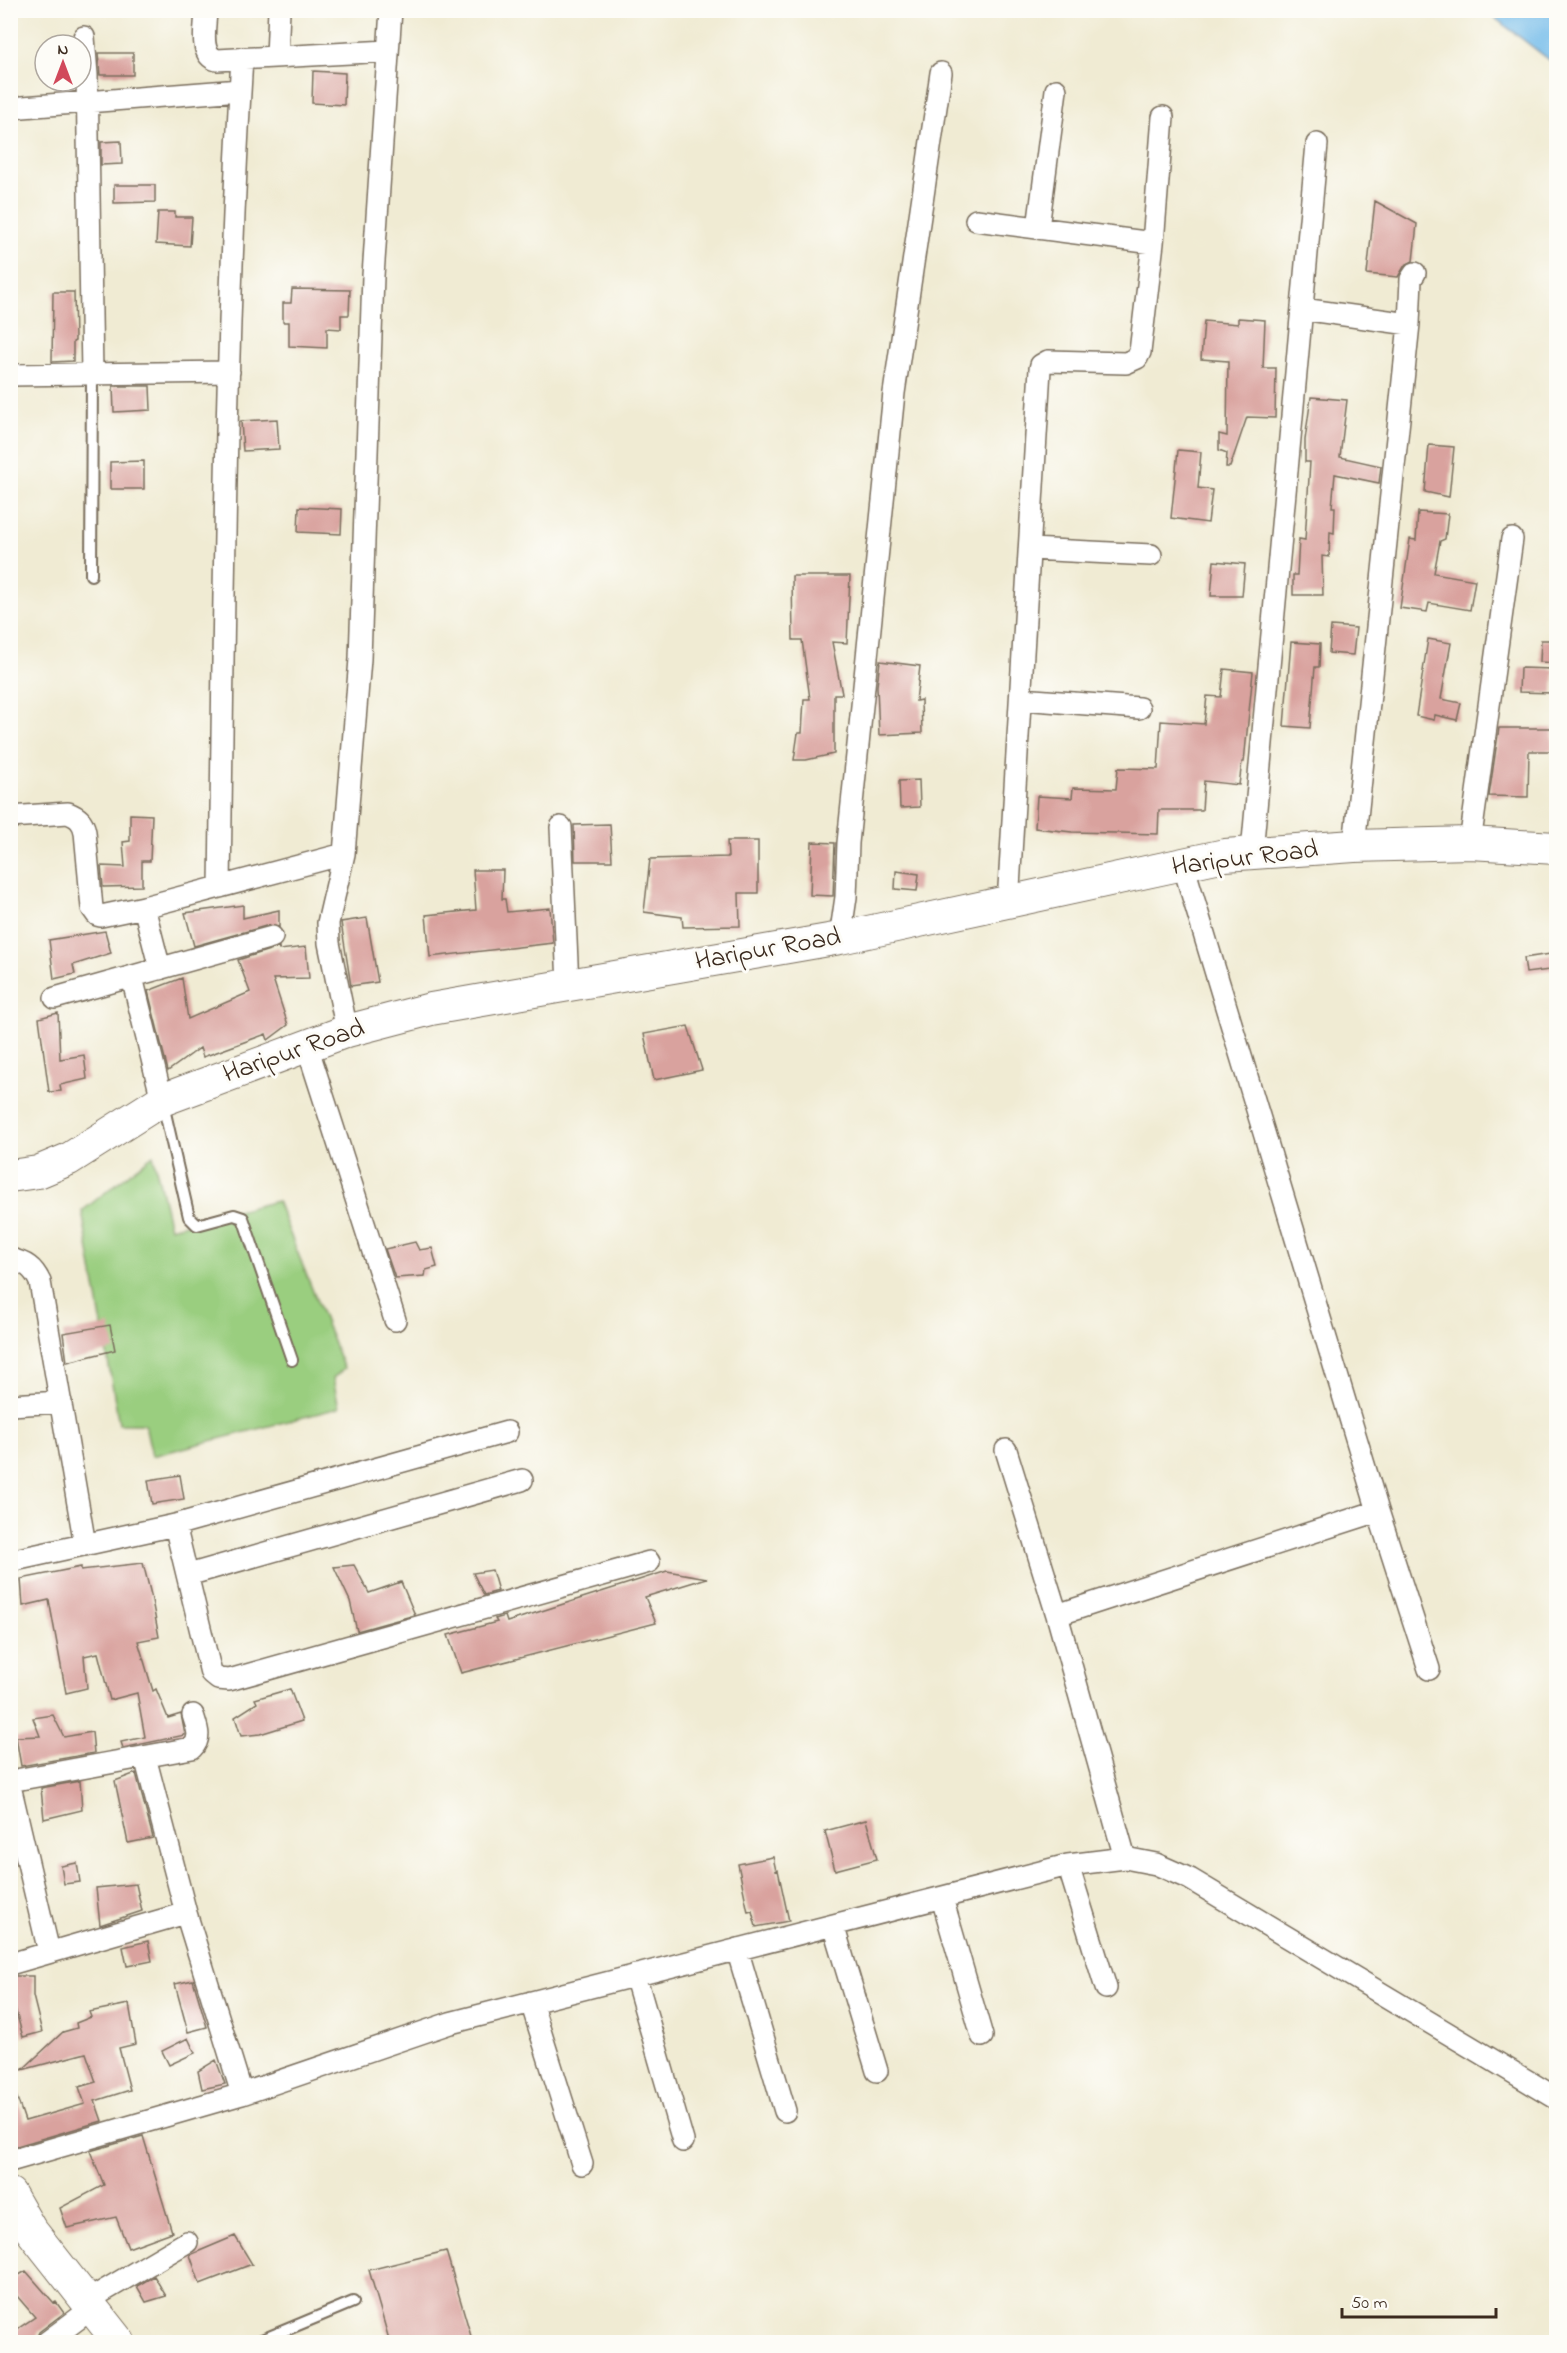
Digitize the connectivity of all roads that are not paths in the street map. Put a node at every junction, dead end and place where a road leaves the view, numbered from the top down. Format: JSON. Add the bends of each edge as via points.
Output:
{"nodes":[{"id":1,"x":206,"y":10,"type":"edge"},
{"id":2,"x":279,"y":10,"type":"edge"},
{"id":3,"x":391,"y":10,"type":"edge"},
{"id":4,"x":388,"y":51,"type":"junction"},
{"id":5,"x":277,"y":56,"type":"junction"},
{"id":6,"x":242,"y":58,"type":"junction"},
{"id":7,"x":941,"y":73,"type":"dead end"},
{"id":8,"x":240,"y":90,"type":"junction"},
{"id":9,"x":1056,"y":90,"type":"dead end"},
{"id":10,"x":87,"y":93,"type":"edge"},
{"id":11,"x":87,"y":102,"type":"junction"},
{"id":12,"x":10,"y":108,"type":"edge"},
{"id":13,"x":1163,"y":117,"type":"dead end"},
{"id":14,"x":1317,"y":144,"type":"dead end"},
{"id":15,"x":976,"y":220,"type":"dead end"},
{"id":16,"x":1038,"y":228,"type":"junction"},
{"id":17,"x":1153,"y":243,"type":"junction"},
{"id":18,"x":1415,"y":273,"type":"dead end"},
{"id":19,"x":1302,"y":309,"type":"junction"},
{"id":20,"x":1409,"y":324,"type":"junction"},
{"id":21,"x":229,"y":372,"type":"junction"},
{"id":22,"x":92,"y":374,"type":"junction"},
{"id":23,"x":10,"y":375,"type":"edge"},
{"id":24,"x":1512,"y":539,"type":"dead end"},
{"id":25,"x":1030,"y":549,"type":"junction"},
{"id":26,"x":1151,"y":555,"type":"dead end"},
{"id":27,"x":91,"y":575,"type":"dead end"},
{"id":28,"x":1020,"y":699,"type":"junction"},
{"id":29,"x":1139,"y":708,"type":"dead end"},
{"id":30,"x":10,"y":817,"type":"edge"},
{"id":31,"x":561,"y":827,"type":"dead end"},
{"id":32,"x":1470,"y":843,"type":"junction"},
{"id":33,"x":1354,"y":846,"type":"junction"},
{"id":34,"x":1557,"y":848,"type":"edge"},
{"id":35,"x":1252,"y":852,"type":"junction"},
{"id":36,"x":344,"y":854,"type":"junction"},
{"id":37,"x":1183,"y":864,"type":"junction"},
{"id":38,"x":220,"y":886,"type":"junction"},
{"id":39,"x":1008,"y":904,"type":"junction"},
{"id":40,"x":144,"y":907,"type":"junction"},
{"id":41,"x":272,"y":938,"type":"dead end"},
{"id":42,"x":840,"y":939,"type":"junction"},
{"id":43,"x":160,"y":969,"type":"junction"},
{"id":44,"x":132,"y":977,"type":"junction"},
{"id":45,"x":568,"y":985,"type":"junction"},
{"id":46,"x":55,"y":998,"type":"dead end"},
{"id":47,"x":347,"y":1031,"type":"junction"},
{"id":48,"x":307,"y":1046,"type":"junction"},
{"id":49,"x":162,"y":1100,"type":"junction"},
{"id":50,"x":10,"y":1176,"type":"edge"},
{"id":51,"x":10,"y":1259,"type":"edge"},
{"id":52,"x":396,"y":1320,"type":"dead end"},
{"id":53,"x":292,"y":1360,"type":"dead end"},
{"id":54,"x":61,"y":1401,"type":"junction"},
{"id":55,"x":10,"y":1405,"type":"edge"},
{"id":56,"x":507,"y":1432,"type":"dead end"},
{"id":57,"x":1006,"y":1450,"type":"dead end"},
{"id":58,"x":522,"y":1480,"type":"dead end"},
{"id":59,"x":1378,"y":1511,"type":"junction"},
{"id":60,"x":175,"y":1525,"type":"junction"},
{"id":61,"x":85,"y":1545,"type":"junction"},
{"id":62,"x":10,"y":1561,"type":"edge"},
{"id":63,"x":649,"y":1562,"type":"dead end"},
{"id":64,"x":188,"y":1575,"type":"junction"},
{"id":65,"x":1057,"y":1615,"type":"junction"},
{"id":66,"x":1429,"y":1669,"type":"dead end"},
{"id":67,"x":193,"y":1715,"type":"dead end"},
{"id":68,"x":145,"y":1757,"type":"junction"},
{"id":69,"x":10,"y":1780,"type":"edge"},
{"id":70,"x":10,"y":1786,"type":"edge"},
{"id":71,"x":1125,"y":1858,"type":"junction"},
{"id":72,"x":1068,"y":1864,"type":"junction"},
{"id":73,"x":942,"y":1898,"type":"junction"},
{"id":74,"x":186,"y":1913,"type":"junction"},
{"id":75,"x":833,"y":1925,"type":"junction"},
{"id":76,"x":737,"y":1949,"type":"junction"},
{"id":77,"x":49,"y":1952,"type":"junction"},
{"id":78,"x":10,"y":1964,"type":"edge"},
{"id":79,"x":634,"y":1975,"type":"junction"},
{"id":80,"x":1106,"y":1988,"type":"dead end"},
{"id":81,"x":531,"y":2002,"type":"junction"},
{"id":82,"x":982,"y":2036,"type":"dead end"},
{"id":83,"x":877,"y":2071,"type":"dead end"},
{"id":84,"x":242,"y":2094,"type":"junction"},
{"id":85,"x":1557,"y":2098,"type":"edge"},
{"id":86,"x":785,"y":2111,"type":"dead end"},
{"id":87,"x":683,"y":2141,"type":"dead end"},
{"id":88,"x":10,"y":2161,"type":"edge"},
{"id":89,"x":582,"y":2164,"type":"dead end"},
{"id":90,"x":10,"y":2194,"type":"edge"},
{"id":91,"x":187,"y":2242,"type":"dead end"},
{"id":92,"x":353,"y":2302,"type":"dead end"},
{"id":93,"x":88,"y":2306,"type":"junction"},
{"id":94,"x":109,"y":2339,"type":"edge"},
{"id":95,"x":47,"y":2343,"type":"edge"},
{"id":96,"x":256,"y":2343,"type":"edge"}],
"edges":[{"from":1,"to":6,"type":"street","via":[[206,53],[217,60]]},
{"from":2,"to":5,"type":"street"},
{"from":3,"to":4,"type":"street"},
{"from":4,"to":5,"type":"street"},
{"from":4,"to":36,"type":"street","via":[[373,276],[360,659]]},
{"from":5,"to":6,"type":"street"},
{"from":6,"to":8,"type":"street"},
{"from":7,"to":42,"type":"street","via":[[894,393]]},
{"from":8,"to":11,"type":"street"},
{"from":8,"to":21,"type":"street"},
{"from":9,"to":16,"type":"street"},
{"from":10,"to":11,"type":"street"},
{"from":11,"to":12,"type":"street"},
{"from":11,"to":22,"type":"street"},
{"from":13,"to":17,"type":"street"},
{"from":14,"to":19,"type":"street"},
{"from":15,"to":16,"type":"street"},
{"from":16,"to":17,"type":"street"},
{"from":17,"to":25,"type":"street","via":[[1137,358],[1126,363],[1048,361],[1041,365]]},
{"from":18,"to":20,"type":"street","via":[[1411,279]]},
{"from":19,"to":20,"type":"street"},
{"from":19,"to":35,"type":"street"},
{"from":20,"to":33,"type":"street"},
{"from":21,"to":22,"type":"street"},
{"from":21,"to":38,"type":"street"},
{"from":22,"to":23,"type":"street"},
{"from":22,"to":27,"type":"lane"},
{"from":24,"to":32,"type":"street"},
{"from":25,"to":26,"type":"street"},
{"from":25,"to":28,"type":"street"},
{"from":28,"to":29,"type":"street"},
{"from":28,"to":39,"type":"street"},
{"from":30,"to":40,"type":"street","via":[[68,813],[77,816],[85,832],[94,912],[101,916]]},
{"from":31,"to":45,"type":"street"},
{"from":32,"to":33,"type":"street","name":"Haripur Road"},
{"from":32,"to":34,"type":"street","name":"Haripur Road"},
{"from":33,"to":35,"type":"street","name":"Haripur Road"},
{"from":35,"to":37,"type":"street","name":"Haripur Road"},
{"from":36,"to":38,"type":"street"},
{"from":36,"to":47,"type":"street","via":[[328,923]]},
{"from":37,"to":39,"type":"street","name":"Haripur Road"},
{"from":37,"to":59,"type":"street"},
{"from":38,"to":40,"type":"street"},
{"from":39,"to":42,"type":"street","name":"Haripur Road"},
{"from":40,"to":43,"type":"street"},
{"from":41,"to":43,"type":"street"},
{"from":42,"to":45,"type":"street","name":"Haripur Road"},
{"from":43,"to":44,"type":"street"},
{"from":44,"to":46,"type":"street"},
{"from":44,"to":49,"type":"street"},
{"from":45,"to":47,"type":"street","name":"Haripur Road","via":[[431,1009]]},
{"from":47,"to":48,"type":"street","name":"Haripur Road"},
{"from":48,"to":49,"type":"street","name":"Haripur Road"},
{"from":48,"to":52,"type":"street"},
{"from":49,"to":50,"type":"street","name":"Haripur Road","via":[[69,1159],[38,1172]]},
{"from":49,"to":53,"type":"lane","via":[[189,1217],[197,1225],[234,1215],[243,1218]]},
{"from":51,"to":54,"type":"street","via":[[34,1269],[40,1282]]},
{"from":54,"to":55,"type":"street"},
{"from":54,"to":61,"type":"street"},
{"from":56,"to":60,"type":"street"},
{"from":57,"to":65,"type":"street"},
{"from":58,"to":64,"type":"street"},
{"from":59,"to":65,"type":"street"},
{"from":59,"to":66,"type":"street"},
{"from":60,"to":61,"type":"street"},
{"from":60,"to":64,"type":"street"},
{"from":61,"to":62,"type":"street"},
{"from":63,"to":64,"type":"street","via":[[229,1680],[218,1679],[211,1673]]},
{"from":65,"to":71,"type":"street"},
{"from":67,"to":68,"type":"street","via":[[198,1740],[192,1748]]},
{"from":68,"to":69,"type":"street"},
{"from":68,"to":74,"type":"street"},
{"from":70,"to":77,"type":"street"},
{"from":71,"to":72,"type":"street"},
{"from":71,"to":85,"type":"street","via":[[1155,1864],[1190,1879]]},
{"from":72,"to":73,"type":"street"},
{"from":72,"to":80,"type":"street"},
{"from":73,"to":75,"type":"street"},
{"from":73,"to":82,"type":"street"},
{"from":74,"to":77,"type":"street"},
{"from":74,"to":84,"type":"street"},
{"from":75,"to":76,"type":"street"},
{"from":75,"to":83,"type":"street"},
{"from":76,"to":79,"type":"street"},
{"from":76,"to":86,"type":"street"},
{"from":77,"to":78,"type":"street"},
{"from":79,"to":81,"type":"street"},
{"from":79,"to":87,"type":"street"},
{"from":81,"to":84,"type":"street","via":[[450,2023]]},
{"from":81,"to":89,"type":"street"},
{"from":84,"to":88,"type":"street"},
{"from":90,"to":93,"type":"street","via":[[30,2229]]},
{"from":91,"to":93,"type":"street"},
{"from":92,"to":96,"type":"lane"},
{"from":93,"to":94,"type":"street"},
{"from":93,"to":95,"type":"street"}]}
